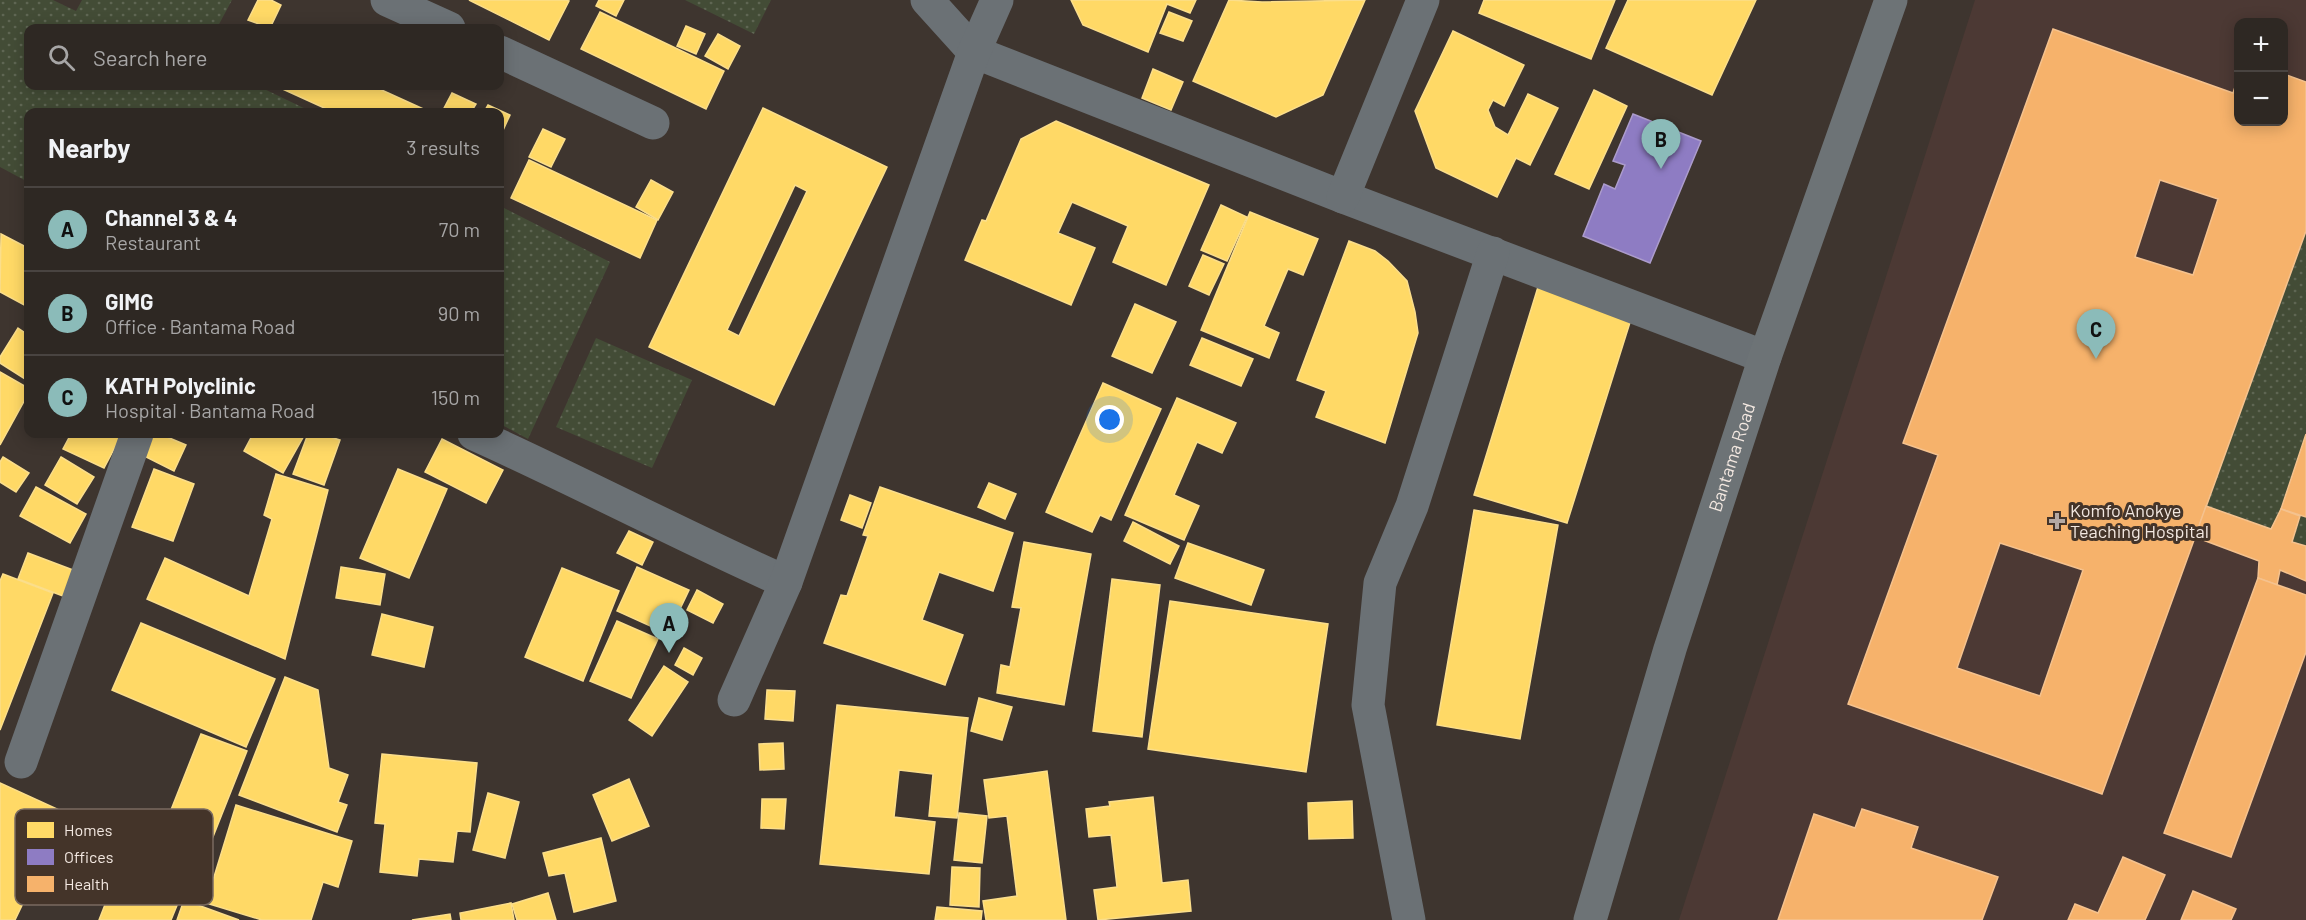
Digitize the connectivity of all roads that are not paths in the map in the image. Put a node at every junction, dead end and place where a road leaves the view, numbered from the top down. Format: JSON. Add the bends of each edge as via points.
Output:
{"nodes":[{"id":1,"x":387,"y":0,"type":"edge"},
{"id":2,"x":927,"y":0,"type":"edge"},
{"id":3,"x":997,"y":0,"type":"edge"},
{"id":4,"x":1423,"y":0,"type":"edge"},
{"id":5,"x":1891,"y":0,"type":"edge"},
{"id":6,"x":440,"y":24,"type":"edge"},
{"id":7,"x":974,"y":52,"type":"junction"},
{"id":8,"x":504,"y":54,"type":"edge"},
{"id":9,"x":653,"y":123,"type":"dead end"},
{"id":10,"x":1343,"y":197,"type":"junction"},
{"id":11,"x":1493,"y":253,"type":"junction"},
{"id":12,"x":1765,"y":357,"type":"junction"},
{"id":13,"x":136,"y":438,"type":"edge"},
{"id":14,"x":483,"y":438,"type":"edge"},
{"id":15,"x":786,"y":582,"type":"junction"},
{"id":16,"x":734,"y":700,"type":"dead end"},
{"id":17,"x":21,"y":762,"type":"dead end"},
{"id":18,"x":1409,"y":920,"type":"edge"},
{"id":19,"x":1590,"y":920,"type":"edge"}],
"edges":[{"from":1,"to":6,"type":"street"},
{"from":2,"to":7,"type":"street"},
{"from":3,"to":7,"type":"street"},
{"from":4,"to":10,"type":"street"},
{"from":5,"to":12,"type":"main road","name":"Bantama Road"},
{"from":7,"to":10,"type":"street"},
{"from":7,"to":15,"type":"street"},
{"from":8,"to":9,"type":"street"},
{"from":10,"to":11,"type":"street"},
{"from":11,"to":12,"type":"street"},
{"from":11,"to":18,"type":"street","via":[[1412,506],[1380,582],[1368,705]]},
{"from":12,"to":19,"type":"main road","name":"Bantama Road","via":[[1670,649]]},
{"from":13,"to":17,"type":"street"},
{"from":14,"to":15,"type":"street"},
{"from":15,"to":16,"type":"street"}]}
